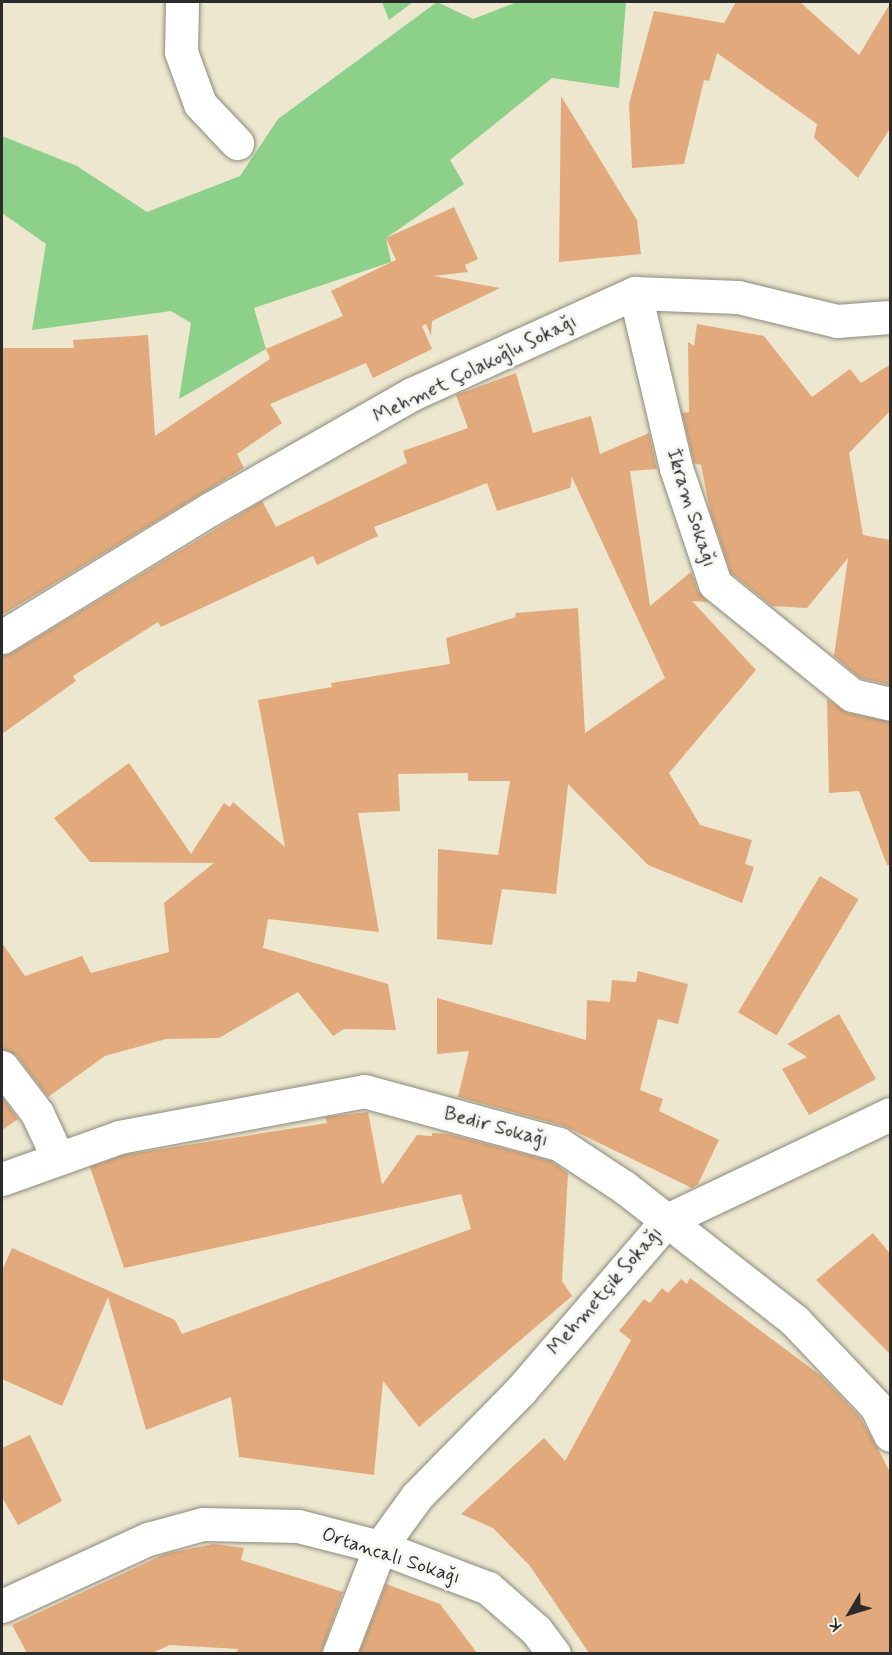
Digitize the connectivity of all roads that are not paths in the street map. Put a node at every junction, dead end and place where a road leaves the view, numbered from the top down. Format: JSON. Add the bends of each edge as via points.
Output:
{"nodes":[{"id":1,"x":182,"y":2,"type":"edge"},
{"id":2,"x":237,"y":143,"type":"dead end"},
{"id":3,"x":635,"y":293,"type":"junction"},
{"id":4,"x":891,"y":317,"type":"edge"},
{"id":5,"x":2,"y":637,"type":"edge"},
{"id":6,"x":891,"y":704,"type":"edge"},
{"id":7,"x":2,"y":1067,"type":"edge"},
{"id":8,"x":891,"y":1114,"type":"edge"},
{"id":9,"x":58,"y":1158,"type":"junction"},
{"id":10,"x":2,"y":1179,"type":"edge"},
{"id":11,"x":667,"y":1220,"type":"junction"},
{"id":12,"x":891,"y":1435,"type":"edge"},
{"id":13,"x":380,"y":1547,"type":"junction"},
{"id":14,"x":2,"y":1606,"type":"edge"},
{"id":15,"x":339,"y":1653,"type":"edge"},
{"id":16,"x":554,"y":1653,"type":"edge"}],
"edges":[{"from":1,"to":2,"type":"street","via":[[181,52],[200,104]]},
{"from":3,"to":4,"type":"street","name":"Mehmet Çolakoğlu Sokağı","via":[[738,297],[837,321]]},
{"from":3,"to":5,"type":"street","name":"Mehmet Çolakoğlu Sokağı","via":[[412,394],[212,508]]},
{"from":3,"to":6,"type":"street","name":"İkram Sokağı","via":[[676,468],[715,584],[852,695]]},
{"from":7,"to":9,"type":"street","via":[[37,1113]]},
{"from":8,"to":11,"type":"street","name":"Mehmetçik Sokağı"},
{"from":9,"to":10,"type":"street","name":"Bedir Sokağı"},
{"from":9,"to":11,"type":"street","name":"Bedir Sokağı","via":[[119,1137],[364,1091],[559,1144]]},
{"from":11,"to":12,"type":"street","name":"Bedir Sokağı","via":[[794,1320],[876,1406]]},
{"from":11,"to":13,"type":"street","name":"Mehmetçik Sokağı","via":[[521,1390],[417,1496]]},
{"from":13,"to":14,"type":"street","name":"Ortancalı Sokağı","via":[[298,1526],[203,1524],[148,1539]]},
{"from":13,"to":15,"type":"street","name":"Mehmetçik Sokağı"},
{"from":13,"to":16,"type":"street","name":"Ortancalı Sokağı","via":[[489,1588],[536,1630]]}]}
